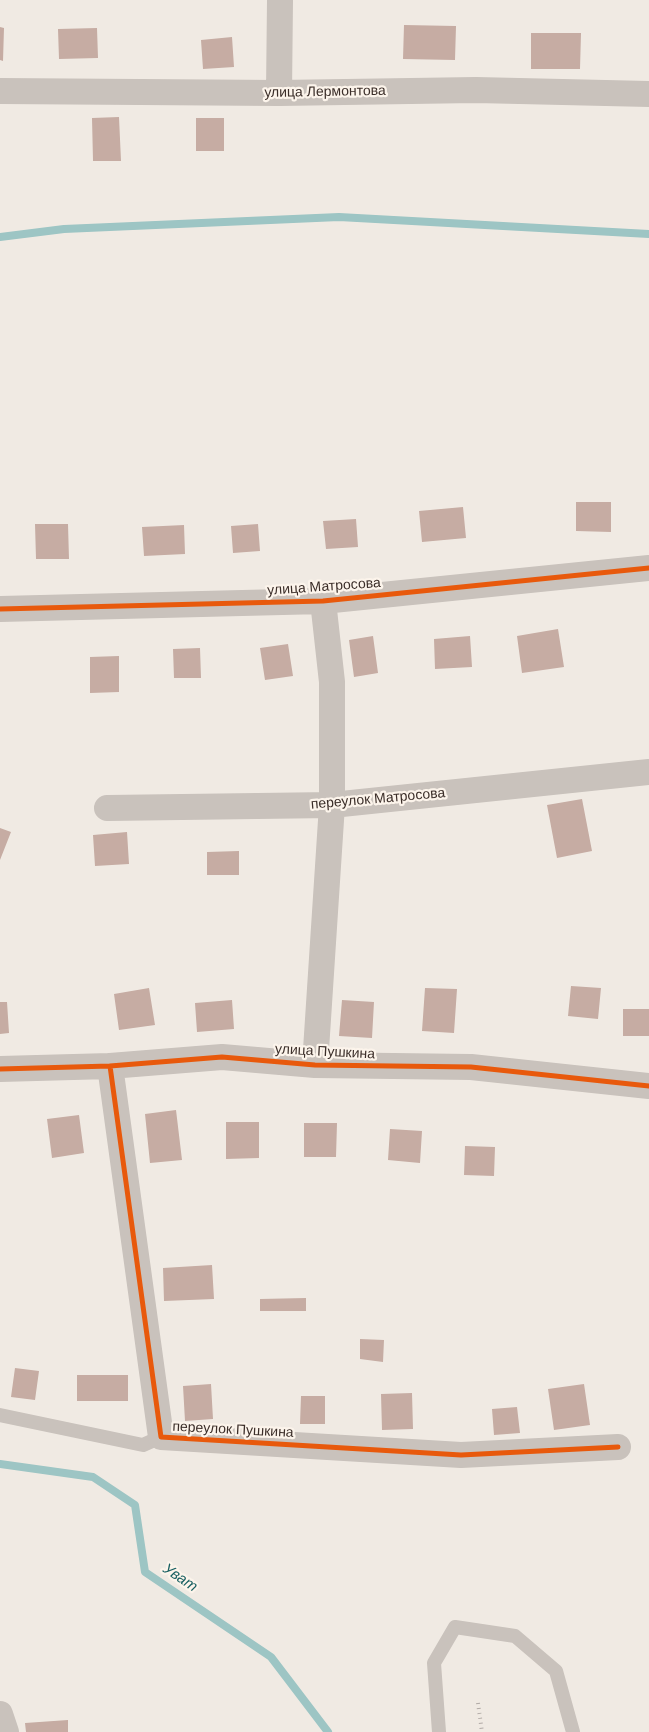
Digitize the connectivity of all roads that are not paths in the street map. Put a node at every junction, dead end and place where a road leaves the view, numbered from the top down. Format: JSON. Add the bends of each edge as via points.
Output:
{"nodes":[{"id":1,"x":280,"y":0,"type":"edge"},
{"id":2,"x":0,"y":91,"type":"edge"},
{"id":3,"x":279,"y":93,"type":"junction"},
{"id":4,"x":649,"y":94,"type":"edge"},
{"id":5,"x":649,"y":568,"type":"edge"},
{"id":6,"x":323,"y":601,"type":"junction"},
{"id":7,"x":0,"y":609,"type":"edge"},
{"id":8,"x":649,"y":772,"type":"edge"},
{"id":9,"x":332,"y":805,"type":"junction"},
{"id":10,"x":107,"y":808,"type":"dead end"},
{"id":11,"x":315,"y":1065,"type":"junction"},
{"id":12,"x":110,"y":1066,"type":"junction"},
{"id":13,"x":0,"y":1068,"type":"edge"},
{"id":14,"x":649,"y":1086,"type":"edge"},
{"id":15,"x":0,"y":1415,"type":"edge"},
{"id":16,"x":162,"y":1438,"type":"junction"},
{"id":17,"x":618,"y":1446,"type":"dead end"},
{"id":18,"x":0,"y":1714,"type":"edge"},
{"id":19,"x":6,"y":1732,"type":"edge"},
{"id":20,"x":439,"y":1732,"type":"edge"},
{"id":21,"x":573,"y":1732,"type":"edge"}],
"edges":[{"from":1,"to":3,"type":"street"},
{"from":2,"to":3,"type":"street","name":"улица Лермонтова"},
{"from":3,"to":4,"type":"street","name":"улица Лермонтова","via":[[476,90]]},
{"from":5,"to":6,"type":"street","name":"улица Матросова"},
{"from":6,"to":7,"type":"street","name":"улица Матросова"},
{"from":6,"to":9,"type":"street","via":[[332,682]]},
{"from":8,"to":9,"type":"street","name":"переулок Матросова"},
{"from":9,"to":10,"type":"street","name":"переулок Матросова"},
{"from":9,"to":11,"type":"street"},
{"from":11,"to":12,"type":"street","name":"улица Пушкина","via":[[222,1057]]},
{"from":11,"to":14,"type":"street","name":"улица Пушкина","via":[[471,1067]]},
{"from":12,"to":13,"type":"street","name":"улица Пушкина"},
{"from":12,"to":16,"type":"street","name":"переулок Пушкина"},
{"from":15,"to":16,"type":"lane","via":[[143,1445]]},
{"from":16,"to":17,"type":"street","name":"переулок Пушкина","via":[[461,1456]]},
{"from":18,"to":19,"type":"street"},
{"from":20,"to":21,"type":"lane","via":[[434,1664],[455,1627],[515,1636],[556,1671]]}]}
